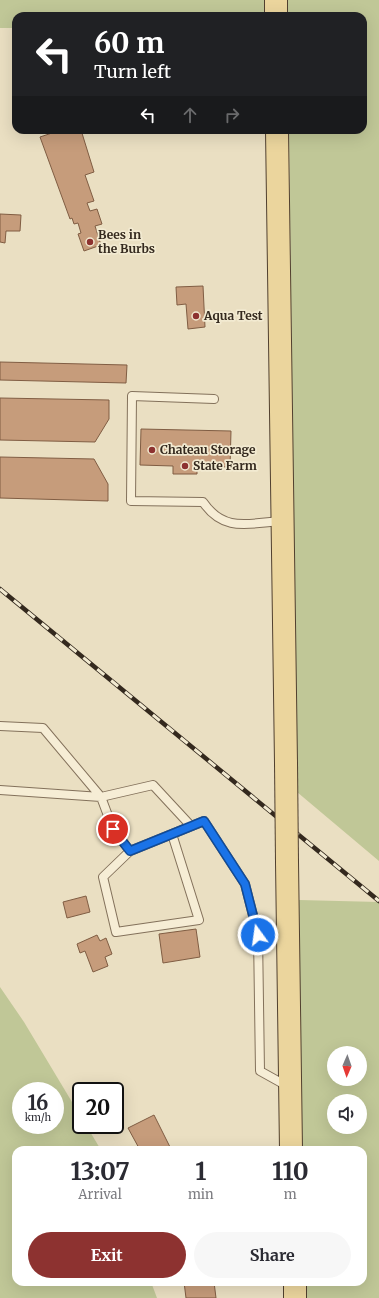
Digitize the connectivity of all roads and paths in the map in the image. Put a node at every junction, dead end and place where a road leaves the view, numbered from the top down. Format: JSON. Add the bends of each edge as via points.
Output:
{"nodes":[{"id":1,"x":276,"y":0,"type":"edge"},
{"id":2,"x":276,"y":12,"type":"edge"},
{"id":3,"x":277,"y":134,"type":"edge"},
{"id":4,"x":214,"y":399,"type":"dead end"},
{"id":5,"x":283,"y":521,"type":"junction"},
{"id":6,"x":0,"y":726,"type":"edge"},
{"id":7,"x":0,"y":790,"type":"edge"},
{"id":8,"x":101,"y":797,"type":"junction"},
{"id":9,"x":191,"y":826,"type":"junction"},
{"id":10,"x":172,"y":834,"type":"junction"},
{"id":11,"x":130,"y":851,"type":"junction"},
{"id":12,"x":290,"y":1087,"type":"junction"},
{"id":13,"x":291,"y":1146,"type":"edge"},
{"id":14,"x":295,"y":1286,"type":"edge"},
{"id":15,"x":295,"y":1298,"type":"edge"}],
"edges":[{"from":1,"to":2,"type":"main road"},
{"from":3,"to":5,"type":"main road"},
{"from":4,"to":5,"type":"lane","via":[[132,396],[131,501],[203,502],[211,514],[229,524]]},
{"from":5,"to":12,"type":"main road","bridge":true},
{"from":6,"to":8,"type":"lane","via":[[43,728]]},
{"from":7,"to":8,"type":"lane"},
{"from":8,"to":9,"type":"lane","via":[[153,785]]},
{"from":8,"to":11,"type":"lane","via":[[113,829]]},
{"from":9,"to":10,"type":"lane"},
{"from":9,"to":12,"type":"lane","via":[[204,821],[245,884],[258,935],[260,1071]]},
{"from":10,"to":11,"type":"lane"},
{"from":10,"to":11,"type":"lane","via":[[199,920],[116,932],[103,877]]},
{"from":12,"to":13,"type":"main road"},
{"from":14,"to":15,"type":"main road"}]}
